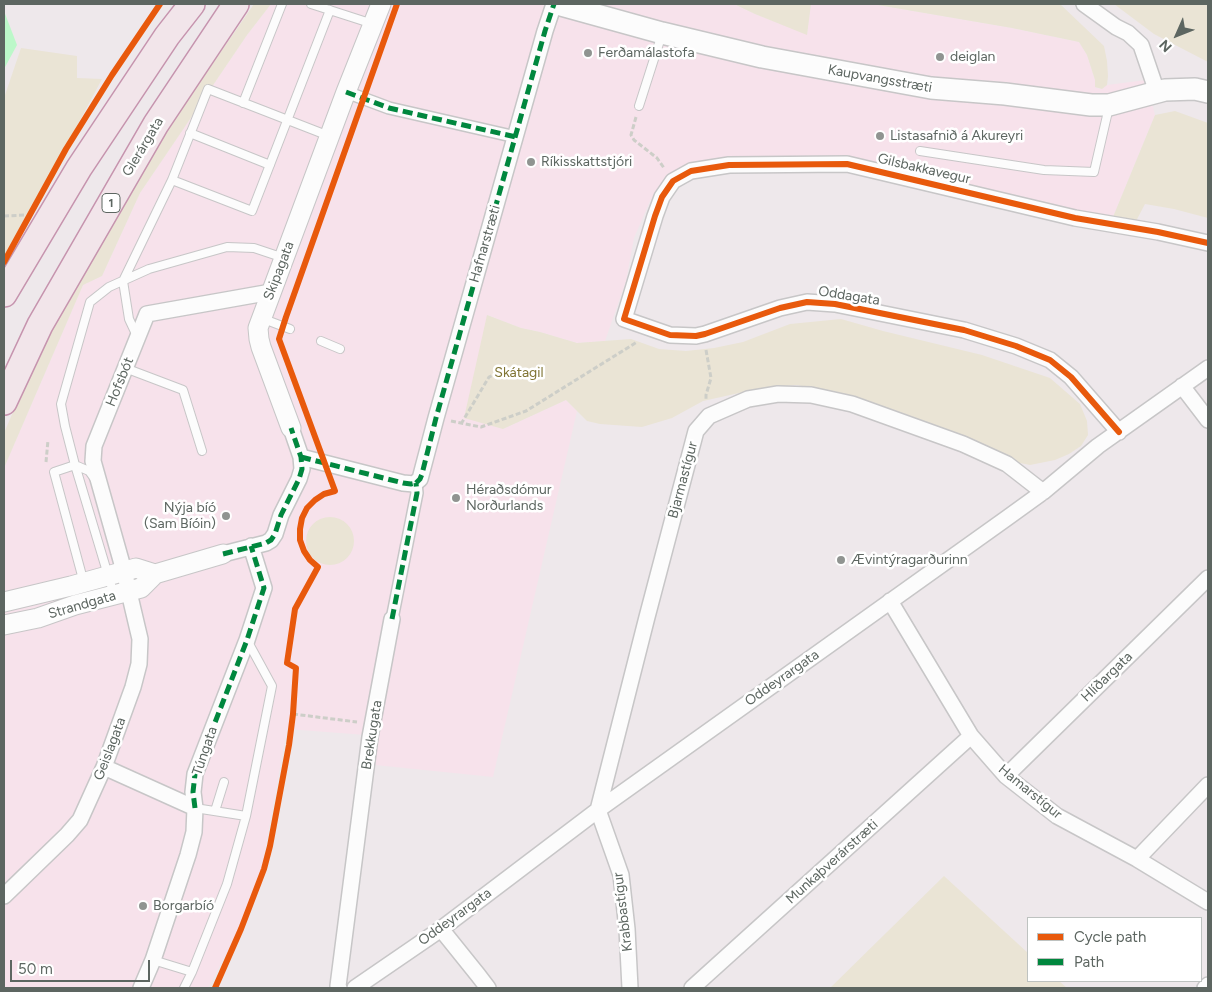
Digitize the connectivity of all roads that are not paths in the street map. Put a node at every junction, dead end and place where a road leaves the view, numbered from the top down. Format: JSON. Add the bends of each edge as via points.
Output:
{"nodes":[{"id":1,"x":192,"y":4,"type":"edge"},
{"id":2,"x":236,"y":4,"type":"edge"},
{"id":3,"x":282,"y":4,"type":"edge"},
{"id":4,"x":311,"y":4,"type":"edge"},
{"id":5,"x":381,"y":4,"type":"edge"},
{"id":6,"x":555,"y":4,"type":"edge"},
{"id":7,"x":1084,"y":4,"type":"edge"},
{"id":8,"x":330,"y":10,"type":"junction"},
{"id":9,"x":373,"y":24,"type":"junction"},
{"id":10,"x":662,"y":33,"type":"junction"},
{"id":11,"x":346,"y":92,"type":"junction"},
{"id":12,"x":1157,"y":92,"type":"junction"},
{"id":13,"x":1208,"y":92,"type":"edge"},
{"id":14,"x":243,"y":103,"type":"junction"},
{"id":15,"x":1109,"y":105,"type":"junction"},
{"id":16,"x":639,"y":106,"type":"road end"},
{"id":17,"x":287,"y":120,"type":"junction"},
{"id":18,"x":190,"y":133,"type":"junction"},
{"id":19,"x":329,"y":136,"type":"junction"},
{"id":20,"x":516,"y":137,"type":"junction"},
{"id":21,"x":920,"y":151,"type":"dead end"},
{"id":22,"x":270,"y":165,"type":"junction"},
{"id":23,"x":172,"y":180,"type":"junction"},
{"id":24,"x":655,"y":216,"type":"joint"},
{"id":25,"x":1208,"y":243,"type":"edge"},
{"id":26,"x":284,"y":258,"type":"junction"},
{"id":27,"x":123,"y":281,"type":"junction"},
{"id":28,"x":271,"y":292,"type":"junction"},
{"id":29,"x":4,"y":294,"type":"edge"},
{"id":30,"x":261,"y":318,"type":"junction"},
{"id":31,"x":290,"y":330,"type":"dead end"},
{"id":32,"x":138,"y":338,"type":"junction"},
{"id":33,"x":321,"y":341,"type":"dead end"},
{"id":34,"x":340,"y":349,"type":"dead end"},
{"id":35,"x":125,"y":368,"type":"junction"},
{"id":36,"x":1208,"y":368,"type":"edge"},
{"id":37,"x":1182,"y":386,"type":"junction"},
{"id":38,"x":4,"y":402,"type":"edge"},
{"id":39,"x":1208,"y":420,"type":"edge"},
{"id":40,"x":291,"y":428,"type":"joint"},
{"id":41,"x":1119,"y":432,"type":"junction"},
{"id":42,"x":202,"y":451,"type":"dead end"},
{"id":43,"x":301,"y":457,"type":"junction"},
{"id":44,"x":75,"y":465,"type":"junction"},
{"id":45,"x":416,"y":483,"type":"junction"},
{"id":46,"x":100,"y":486,"type":"junction"},
{"id":47,"x":1043,"y":492,"type":"junction"},
{"id":48,"x":271,"y":540,"type":"joint"},
{"id":49,"x":251,"y":546,"type":"junction"},
{"id":50,"x":223,"y":554,"type":"joint"},
{"id":51,"x":116,"y":574,"type":"junction"},
{"id":52,"x":155,"y":574,"type":"junction"},
{"id":53,"x":1208,"y":578,"type":"edge"},
{"id":54,"x":84,"y":583,"type":"junction"},
{"id":55,"x":121,"y":593,"type":"junction"},
{"id":56,"x":890,"y":601,"type":"junction"},
{"id":57,"x":4,"y":602,"type":"edge"},
{"id":58,"x":392,"y":619,"type":"joint"},
{"id":59,"x":4,"y":625,"type":"edge"},
{"id":60,"x":247,"y":640,"type":"junction"},
{"id":61,"x":971,"y":736,"type":"junction"},
{"id":62,"x":104,"y":767,"type":"junction"},
{"id":63,"x":1006,"y":776,"type":"junction"},
{"id":64,"x":224,"y":782,"type":"dead end"},
{"id":65,"x":1208,"y":784,"type":"edge"},
{"id":66,"x":195,"y":808,"type":"junction"},
{"id":67,"x":598,"y":810,"type":"junction"},
{"id":68,"x":215,"y":811,"type":"junction"},
{"id":69,"x":246,"y":816,"type":"junction"},
{"id":70,"x":1137,"y":859,"type":"junction"},
{"id":71,"x":4,"y":896,"type":"edge"},
{"id":72,"x":1208,"y":902,"type":"edge"},
{"id":73,"x":440,"y":929,"type":"junction"},
{"id":74,"x":153,"y":960,"type":"junction"},
{"id":75,"x":192,"y":972,"type":"junction"},
{"id":76,"x":1208,"y":985,"type":"edge"},
{"id":77,"x":141,"y":988,"type":"edge"},
{"id":78,"x":184,"y":988,"type":"edge"},
{"id":79,"x":339,"y":988,"type":"edge"},
{"id":80,"x":355,"y":988,"type":"edge"},
{"id":81,"x":488,"y":988,"type":"edge"},
{"id":82,"x":630,"y":988,"type":"edge"},
{"id":83,"x":692,"y":988,"type":"edge"},
{"id":84,"x":1205,"y":988,"type":"edge"}],
"edges":[{"from":1,"to":29,"type":"highway","via":[[79,168]]},
{"from":2,"to":38,"type":"highway","name":"Glerárgata","number":"1","via":[[156,124],[40,325]]},
{"from":3,"to":14,"type":"lane"},
{"from":4,"to":8,"type":"lane"},
{"from":5,"to":9,"type":"street","name":"Skipagata"},
{"from":6,"to":10,"type":"main road","name":"Kaupvangsstræti"},
{"from":6,"to":20,"type":"street","name":"Hafnarstræti"},
{"from":7,"to":12,"type":"street","via":[[1141,45]]},
{"from":8,"to":9,"type":"lane"},
{"from":8,"to":17,"type":"lane"},
{"from":9,"to":11,"type":"street","name":"Skipagata"},
{"from":10,"to":15,"type":"main road","name":"Kaupvangsstræti","via":[[762,57],[930,88]]},
{"from":10,"to":16,"type":"lane"},
{"from":11,"to":19,"type":"street","name":"Skipagata"},
{"from":11,"to":20,"type":"street","via":[[389,108]]},
{"from":12,"to":13,"type":"main road","name":"Kaupvangsstræti","via":[[1195,89]]},
{"from":12,"to":15,"type":"main road","name":"Kaupvangsstræti"},
{"from":14,"to":17,"type":"lane"},
{"from":14,"to":18,"type":"lane","via":[[208,89]]},
{"from":15,"to":21,"type":"lane","via":[[1094,172],[1044,170]]},
{"from":17,"to":19,"type":"lane"},
{"from":17,"to":22,"type":"lane"},
{"from":18,"to":22,"type":"lane"},
{"from":18,"to":23,"type":"lane"},
{"from":19,"to":26,"type":"street","name":"Skipagata"},
{"from":20,"to":45,"type":"street","name":"Hafnarstræti","via":[[422,474]]},
{"from":22,"to":23,"type":"lane","via":[[252,211]]},
{"from":23,"to":27,"type":"lane"},
{"from":24,"to":25,"type":"street","name":"Gilsbakkavegur","via":[[662,196],[673,181],[691,171],[729,165],[847,164],[1075,218]]},
{"from":24,"to":41,"type":"street","name":"Oddagata","via":[[624,320],[670,335],[696,336],[807,302],[835,304],[964,330],[1050,360],[1071,377]]},
{"from":26,"to":27,"type":"lane","via":[[254,248],[228,247],[149,269]]},
{"from":26,"to":28,"type":"street","name":"Skipagata"},
{"from":27,"to":32,"type":"lane","via":[[129,319]]},
{"from":27,"to":44,"type":"lane","via":[[90,302],[61,404]]},
{"from":28,"to":30,"type":"street","name":"Skipagata"},
{"from":28,"to":32,"type":"street","name":"Hofsbót","via":[[148,314]]},
{"from":30,"to":31,"type":"lane"},
{"from":30,"to":40,"type":"street","name":"Skipagata","via":[[259,339]]},
{"from":32,"to":35,"type":"street","name":"Hofsbót"},
{"from":33,"to":34,"type":"lane"},
{"from":35,"to":42,"type":"lane","via":[[183,390]]},
{"from":35,"to":46,"type":"street","name":"Hofsbót","via":[[94,446],[93,462]]},
{"from":36,"to":37,"type":"street","name":"Oddeyrargata"},
{"from":37,"to":39,"type":"street"},
{"from":37,"to":41,"type":"street","name":"Oddeyrargata"},
{"from":40,"to":43,"type":"street","name":"Skipagata"},
{"from":41,"to":47,"type":"street","name":"Oddeyrargata"},
{"from":43,"to":45,"type":"street","via":[[397,482]]},
{"from":43,"to":48,"type":"street","name":"Skipagata","via":[[299,479]]},
{"from":44,"to":46,"type":"lane","via":[[89,471]]},
{"from":44,"to":51,"type":"lane"},
{"from":44,"to":54,"type":"lane","via":[[54,472]]},
{"from":45,"to":58,"type":"street","name":"Brekkugata","via":[[418,493]]},
{"from":46,"to":51,"type":"street","name":"Hofsbót"},
{"from":47,"to":56,"type":"street","name":"Oddeyrargata"},
{"from":47,"to":67,"type":"street","name":"Bjarmastígur","via":[[1007,464],[964,444],[852,404],[811,395],[778,394],[748,399],[709,416],[696,431]]},
{"from":48,"to":49,"type":"street","name":"Strandgata"},
{"from":49,"to":50,"type":"street","name":"Strandgata"},
{"from":49,"to":60,"type":"street","name":"Túngata","via":[[264,588]]},
{"from":50,"to":52,"type":"street","name":"Strandgata"},
{"from":51,"to":52,"type":"street","name":"Strandgata","via":[[136,568]]},
{"from":51,"to":54,"type":"street","name":"Strandgata"},
{"from":51,"to":55,"type":"street","name":"Geislagata"},
{"from":52,"to":55,"type":"street","name":"Strandgata","via":[[141,588]]},
{"from":53,"to":63,"type":"street","name":"Hlíðargata"},
{"from":54,"to":57,"type":"street","name":"Strandgata"},
{"from":55,"to":59,"type":"street","name":"Strandgata"},
{"from":55,"to":62,"type":"street","name":"Geislagata","via":[[140,640],[139,664]]},
{"from":56,"to":61,"type":"street","name":"Hamarstígur"},
{"from":56,"to":67,"type":"street","name":"Oddeyrargata"},
{"from":58,"to":79,"type":"street","name":"Brekkugata","via":[[370,737]]},
{"from":60,"to":66,"type":"street","name":"Túngata","via":[[195,774]]},
{"from":60,"to":69,"type":"lane","via":[[272,686]]},
{"from":61,"to":63,"type":"street","name":"Hamarstígur"},
{"from":61,"to":83,"type":"street","name":"Munkaþverárstræti"},
{"from":62,"to":66,"type":"street"},
{"from":62,"to":71,"type":"street","name":"Geislagata","via":[[80,820]]},
{"from":63,"to":70,"type":"street","name":"Hamarstígur","via":[[1056,816]]},
{"from":64,"to":68,"type":"lane"},
{"from":65,"to":70,"type":"street"},
{"from":66,"to":68,"type":"lane"},
{"from":66,"to":74,"type":"street","name":"Túngata","via":[[194,832],[188,855]]},
{"from":67,"to":73,"type":"street","name":"Oddeyrargata"},
{"from":67,"to":82,"type":"street","name":"Krabbastígur","via":[[621,875]]},
{"from":68,"to":69,"type":"lane"},
{"from":69,"to":75,"type":"lane","via":[[227,884]]},
{"from":70,"to":72,"type":"street","name":"Hamarstígur"},
{"from":73,"to":80,"type":"street","name":"Oddeyrargata"},
{"from":73,"to":81,"type":"street"},
{"from":74,"to":75,"type":"lane"},
{"from":74,"to":77,"type":"street","name":"Túngata"},
{"from":75,"to":78,"type":"lane"},
{"from":76,"to":84,"type":"street"}]}
